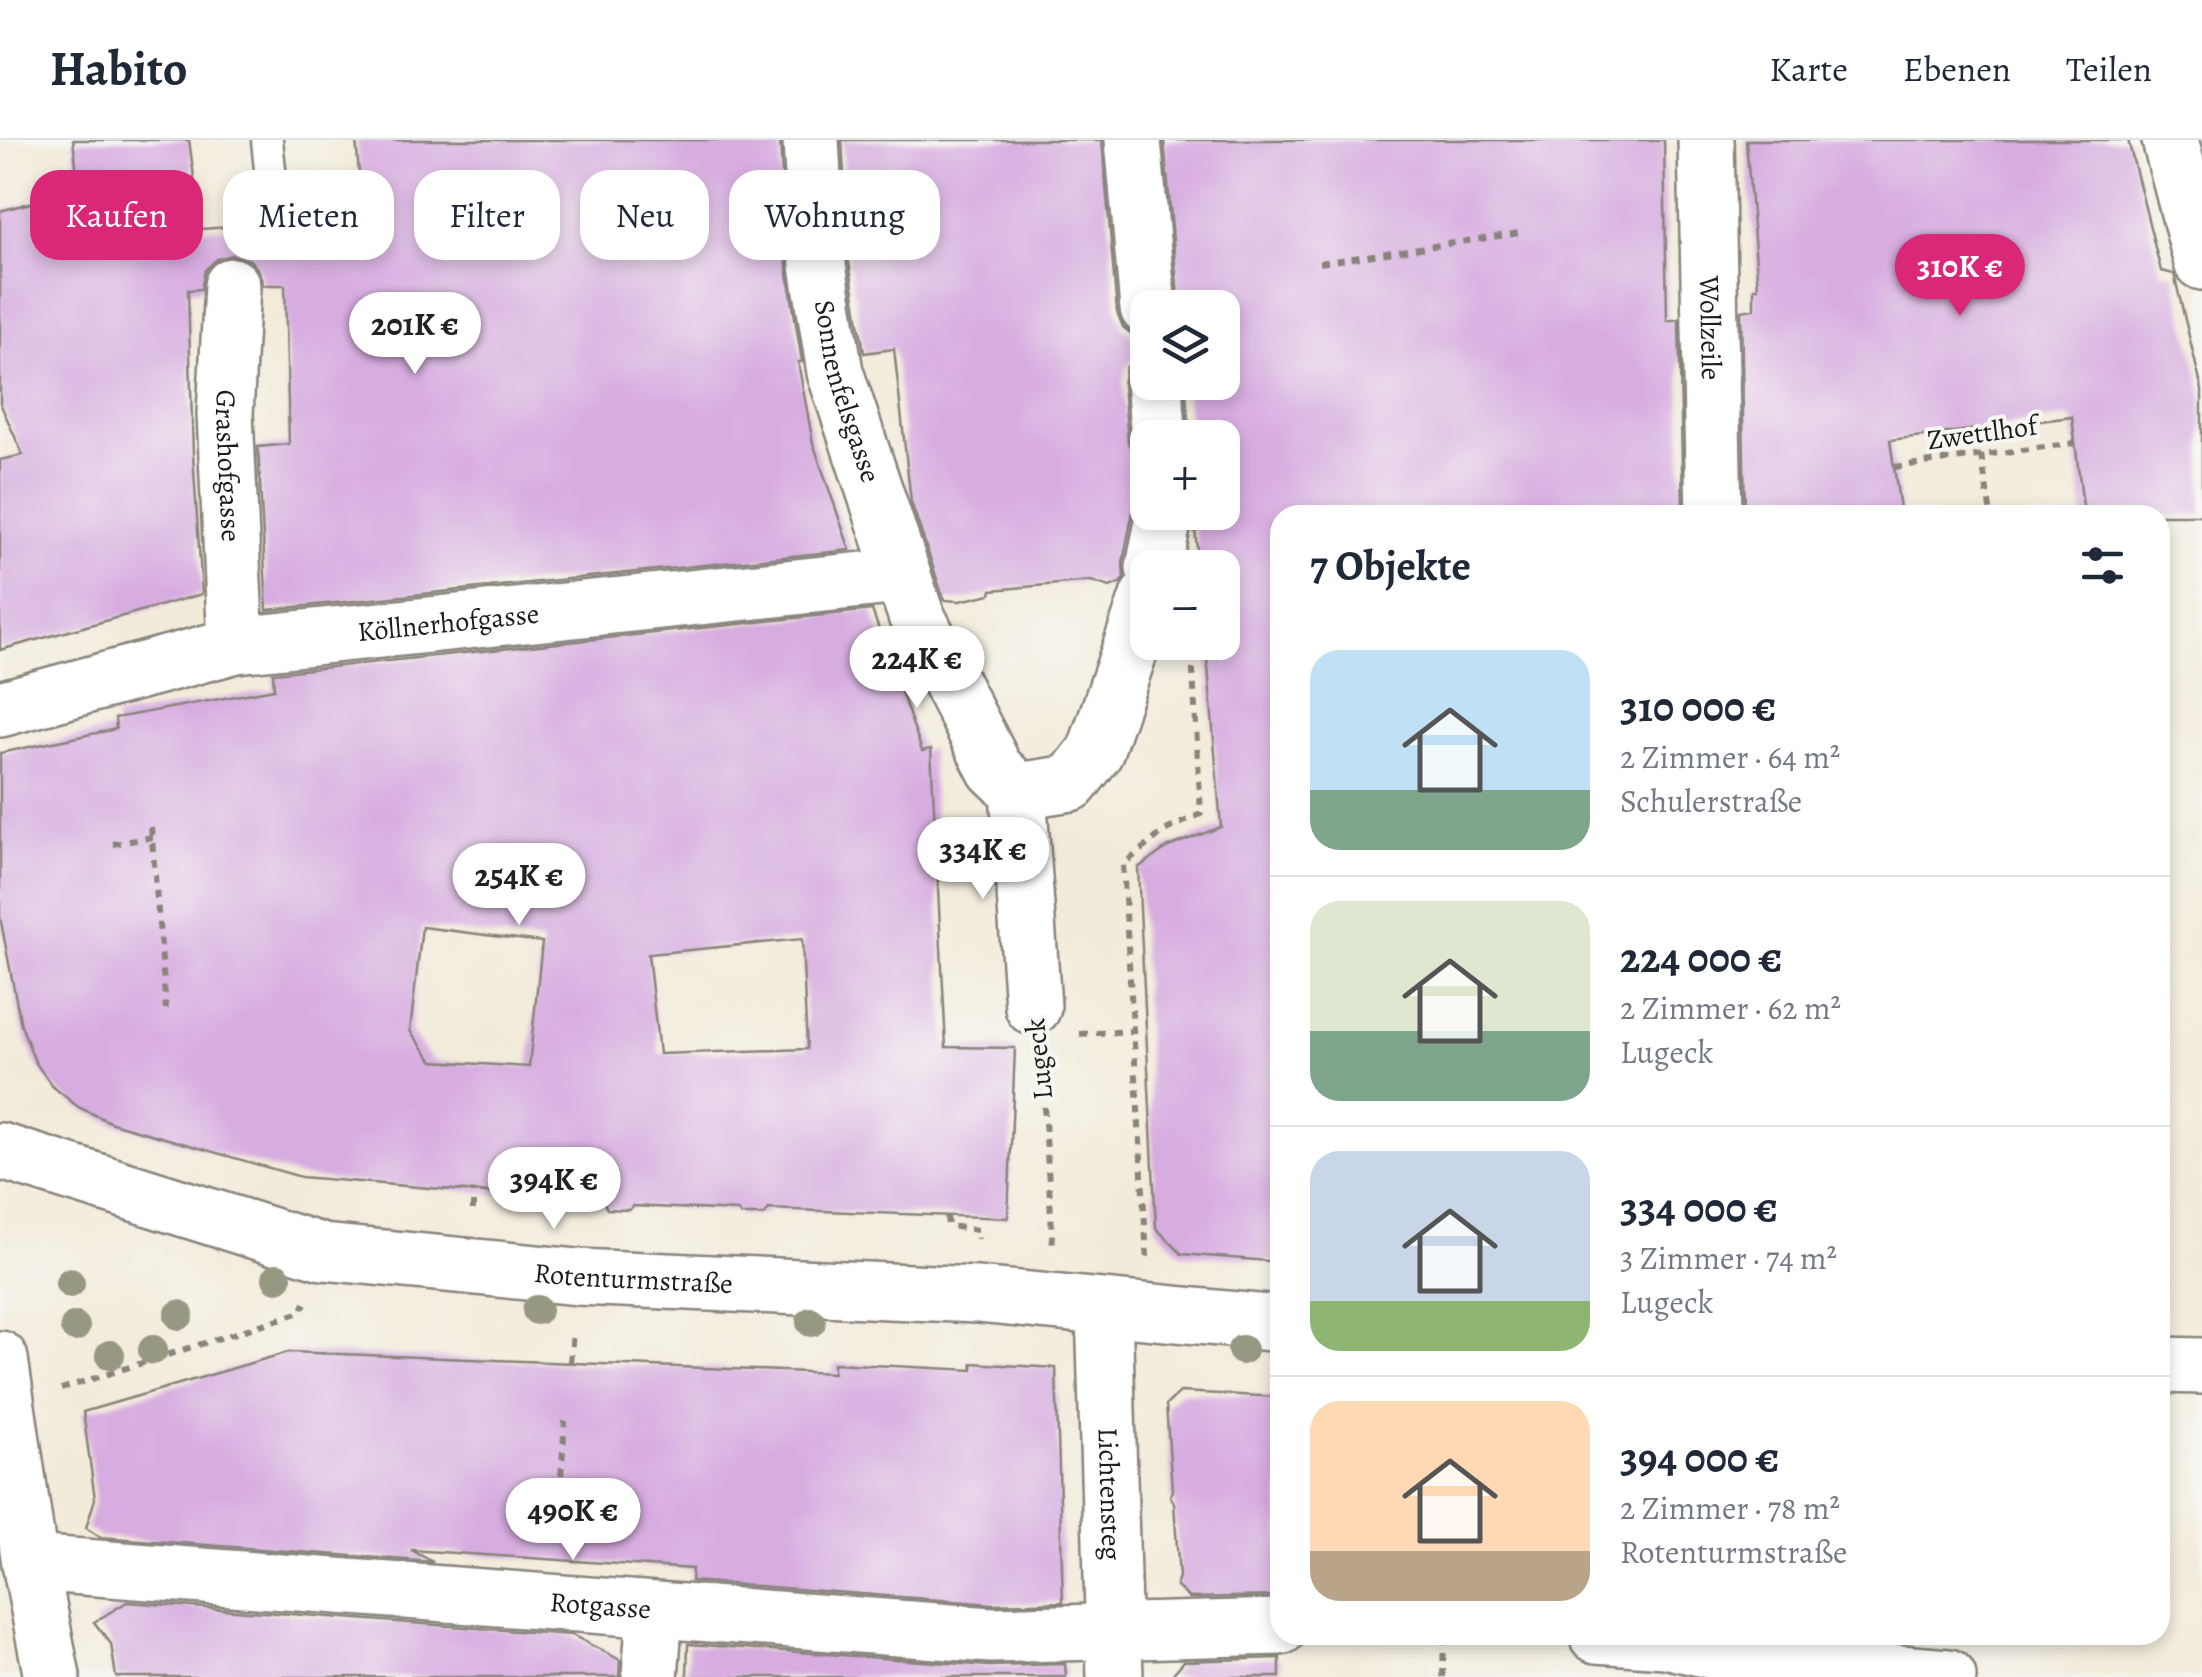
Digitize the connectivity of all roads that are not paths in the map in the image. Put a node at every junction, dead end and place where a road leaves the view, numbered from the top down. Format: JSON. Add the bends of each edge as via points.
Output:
{"nodes":[{"id":1,"x":267,"y":140,"type":"edge"},
{"id":2,"x":811,"y":140,"type":"edge"},
{"id":3,"x":1133,"y":140,"type":"edge"},
{"id":4,"x":1706,"y":140,"type":"edge"},
{"id":5,"x":2170,"y":140,"type":"edge"},
{"id":6,"x":269,"y":170,"type":"edge"},
{"id":7,"x":2202,"y":262,"type":"edge"},
{"id":8,"x":232,"y":286,"type":"dead end"},
{"id":9,"x":1146,"y":290,"type":"edge"},
{"id":10,"x":1714,"y":505,"type":"edge"},
{"id":11,"x":901,"y":576,"type":"junction"},
{"id":12,"x":236,"y":645,"type":"junction"},
{"id":13,"x":1130,"y":650,"type":"edge"},
{"id":14,"x":0,"y":709,"type":"edge"},
{"id":15,"x":1018,"y":791,"type":"junction"},
{"id":16,"x":1033,"y":1006,"type":"road end"},
{"id":17,"x":0,"y":1151,"type":"edge"},
{"id":18,"x":1128,"y":1311,"type":"junction"},
{"id":19,"x":1270,"y":1323,"type":"edge"},
{"id":20,"x":2170,"y":1366,"type":"edge"},
{"id":21,"x":2202,"y":1366,"type":"edge"},
{"id":22,"x":2,"y":1391,"type":"edge"},
{"id":23,"x":30,"y":1564,"type":"junction"},
{"id":24,"x":654,"y":1612,"type":"junction"},
{"id":25,"x":1270,"y":1629,"type":"edge"},
{"id":26,"x":1687,"y":1645,"type":"edge"},
{"id":27,"x":1114,"y":1655,"type":"edge"},
{"id":28,"x":52,"y":1677,"type":"edge"},
{"id":29,"x":650,"y":1677,"type":"edge"},
{"id":30,"x":1948,"y":1677,"type":"edge"}],
"edges":[{"from":1,"to":6,"type":"lane"},
{"from":2,"to":11,"type":"street","name":"Sonnenfelsgasse","via":[[818,266],[836,372]]},
{"from":3,"to":9,"type":"street"},
{"from":4,"to":10,"type":"street","name":"Wollzeile"},
{"from":5,"to":7,"type":"street"},
{"from":8,"to":12,"type":"street","name":"Grashofgasse","via":[[225,414]]},
{"from":11,"to":12,"type":"street","name":"Köllnerhofgasse"},
{"from":11,"to":15,"type":"street","via":[[995,769]]},
{"from":12,"to":14,"type":"street","name":"Köllnerhofgasse"},
{"from":13,"to":15,"type":"street","via":[[1095,752],[1071,783]]},
{"from":15,"to":16,"type":"street","name":"Lugeck"},
{"from":17,"to":18,"type":"street","name":"Rotenturmstraße","via":[[323,1252],[578,1277],[977,1295]]},
{"from":18,"to":19,"type":"street","name":"Rotenturmstraße"},
{"from":18,"to":27,"type":"street","name":"Lichtensteg"},
{"from":20,"to":21,"type":"street"},
{"from":22,"to":23,"type":"street"},
{"from":23,"to":24,"type":"street","name":"Rotgasse"},
{"from":23,"to":28,"type":"street"},
{"from":24,"to":27,"type":"street","name":"Rotgasse","via":[[991,1636]]},
{"from":24,"to":29,"type":"street"},
{"from":25,"to":27,"type":"street","name":"Rotgasse"},
{"from":26,"to":30,"type":"street","via":[[1756,1661]]}]}
